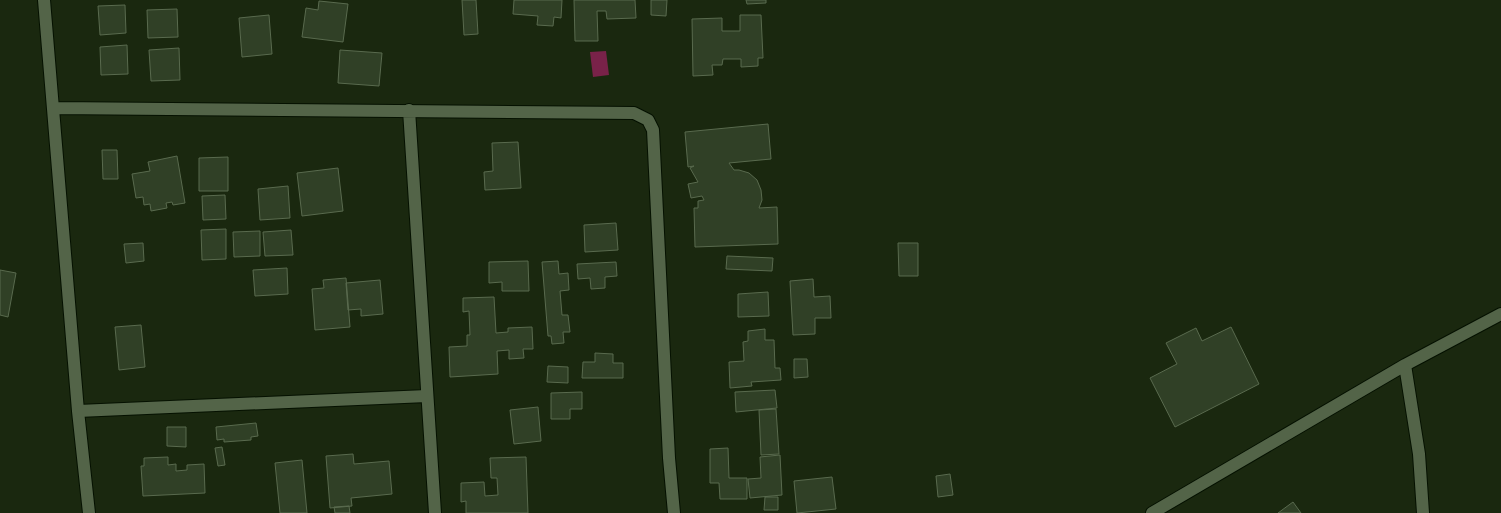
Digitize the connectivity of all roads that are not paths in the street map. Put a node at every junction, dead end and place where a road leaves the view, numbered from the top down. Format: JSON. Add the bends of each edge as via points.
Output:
{"nodes":[{"id":1,"x":44,"y":0,"type":"edge"},
{"id":2,"x":54,"y":108,"type":"junction"},
{"id":3,"x":409,"y":110,"type":"junction"},
{"id":4,"x":1501,"y":314,"type":"edge"},
{"id":5,"x":1405,"y":365,"type":"junction"},
{"id":6,"x":427,"y":396,"type":"junction"},
{"id":7,"x":78,"y":411,"type":"junction"},
{"id":8,"x":89,"y":513,"type":"edge"},
{"id":9,"x":435,"y":513,"type":"edge"},
{"id":10,"x":674,"y":513,"type":"edge"},
{"id":11,"x":1152,"y":513,"type":"edge"},
{"id":12,"x":1423,"y":513,"type":"edge"}],
"edges":[{"from":1,"to":2,"type":"street"},
{"from":2,"to":3,"type":"street"},
{"from":2,"to":7,"type":"street"},
{"from":3,"to":6,"type":"street"},
{"from":3,"to":10,"type":"street","via":[[634,113],[651,124]]},
{"from":4,"to":5,"type":"street"},
{"from":5,"to":11,"type":"street"},
{"from":5,"to":12,"type":"street"},
{"from":6,"to":7,"type":"street"},
{"from":6,"to":9,"type":"street"},
{"from":7,"to":8,"type":"street"}]}
